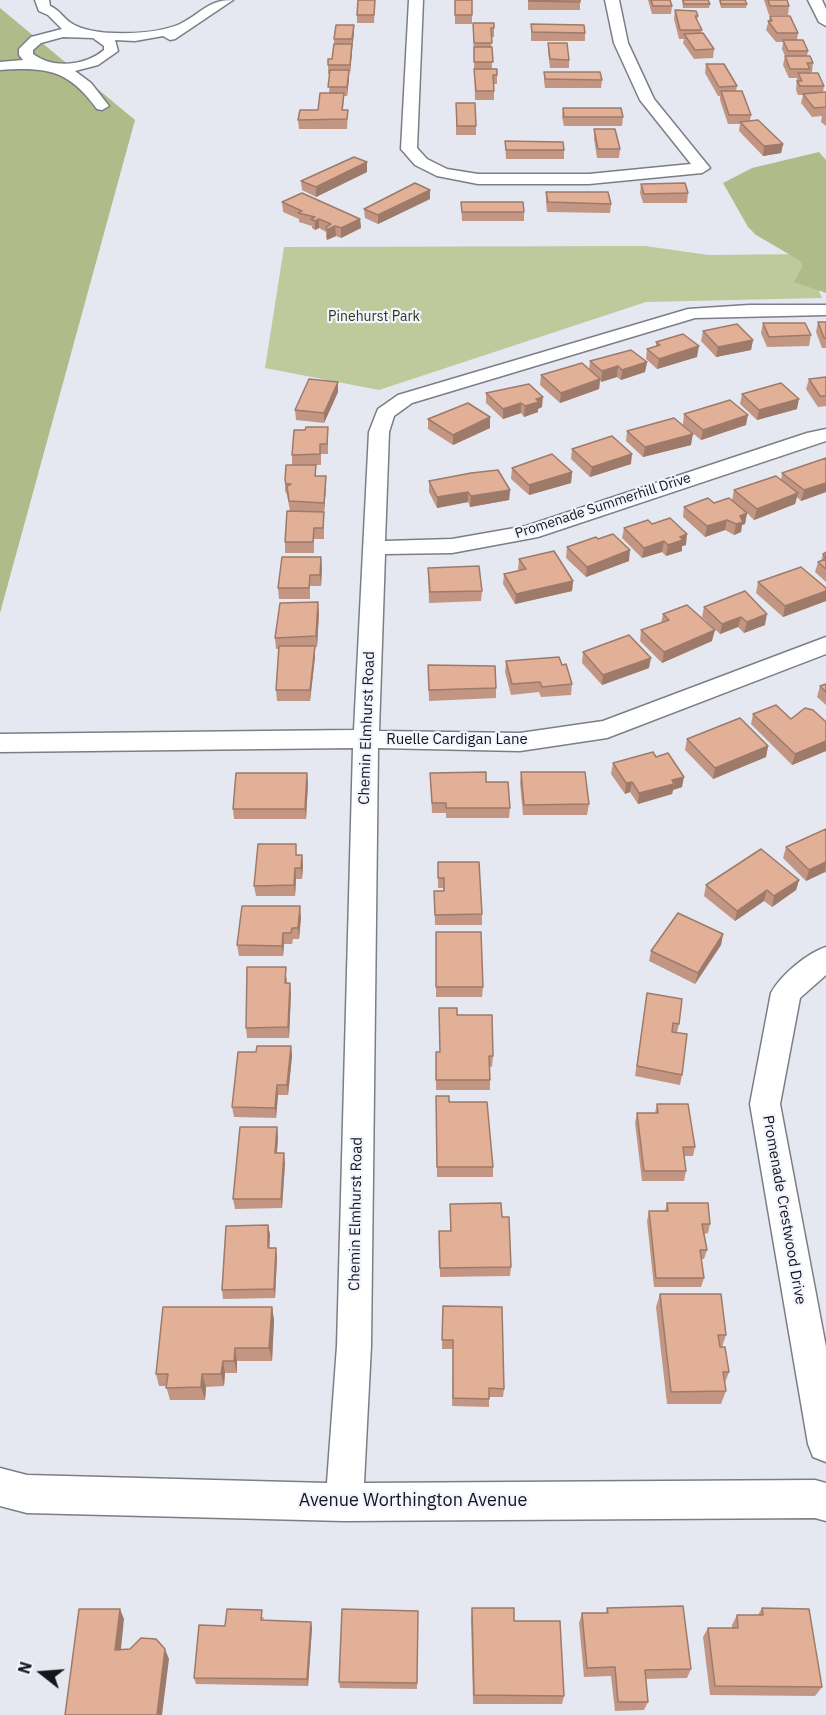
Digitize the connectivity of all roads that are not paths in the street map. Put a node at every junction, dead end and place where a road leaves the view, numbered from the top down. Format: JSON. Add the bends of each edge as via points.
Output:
{"nodes":[{"id":1,"x":226,"y":0,"type":"edge"},
{"id":2,"x":416,"y":0,"type":"edge"},
{"id":3,"x":612,"y":0,"type":"edge"},
{"id":4,"x":815,"y":0,"type":"edge"},
{"id":5,"x":43,"y":4,"type":"edge"},
{"id":6,"x":826,"y":22,"type":"edge"},
{"id":7,"x":186,"y":27,"type":"junction"},
{"id":8,"x":92,"y":35,"type":"junction"},
{"id":9,"x":33,"y":43,"type":"junction"},
{"id":10,"x":104,"y":57,"type":"junction"},
{"id":11,"x":0,"y":58,"type":"edge"},
{"id":12,"x":44,"y":65,"type":"junction"},
{"id":13,"x":0,"y":66,"type":"edge"},
{"id":14,"x":91,"y":90,"type":"junction"},
{"id":15,"x":102,"y":106,"type":"dead end"},
{"id":16,"x":826,"y":310,"type":"edge"},
{"id":17,"x":826,"y":435,"type":"edge"},
{"id":18,"x":375,"y":548,"type":"junction"},
{"id":19,"x":826,"y":645,"type":"edge"},
{"id":20,"x":366,"y":739,"type":"junction"},
{"id":21,"x":0,"y":742,"type":"edge"},
{"id":22,"x":826,"y":957,"type":"edge"},
{"id":23,"x":826,"y":1444,"type":"edge"},
{"id":24,"x":0,"y":1487,"type":"edge"},
{"id":25,"x":344,"y":1502,"type":"junction"},
{"id":26,"x":826,"y":1502,"type":"edge"}],
"edges":[{"from":1,"to":7,"type":"street"},
{"from":2,"to":3,"type":"street","via":[[410,148],[421,162],[442,173],[478,179],[590,179],[702,168],[647,100],[621,43]]},
{"from":4,"to":6,"type":"street"},
{"from":5,"to":8,"type":"street","via":[[66,26]]},
{"from":5,"to":9,"type":"street","via":[[39,14],[44,34]]},
{"from":7,"to":8,"type":"street","via":[[139,37]]},
{"from":7,"to":10,"type":"street","via":[[177,34]]},
{"from":8,"to":9,"type":"street","via":[[60,34]]},
{"from":8,"to":10,"type":"street","via":[[111,44]]},
{"from":9,"to":11,"type":"street"},
{"from":9,"to":12,"type":"street","via":[[26,55]]},
{"from":10,"to":12,"type":"street","via":[[76,66]]},
{"from":10,"to":14,"type":"street","via":[[90,71],[95,82]]},
{"from":12,"to":13,"type":"street"},
{"from":12,"to":14,"type":"street","via":[[69,72]]},
{"from":14,"to":15,"type":"street"},
{"from":16,"to":18,"type":"street","name":"Chemin Elmhurst Road","via":[[694,313],[405,399],[385,413],[378,432]]},
{"from":17,"to":18,"type":"street","name":"Promenade Summerhill Drive","via":[[531,532],[452,546]]},
{"from":18,"to":20,"type":"street","name":"Chemin Elmhurst Road"},
{"from":19,"to":20,"type":"street","name":"Ruelle Cardigan Lane","via":[[607,729],[520,742]]},
{"from":20,"to":21,"type":"street","name":"Ruelle Cardigan Lane"},
{"from":20,"to":25,"type":"street","name":"Chemin Elmhurst Road","via":[[354,1346]]},
{"from":22,"to":23,"type":"street","name":"Promenade Crestwood Drive","via":[[786,993],[765,1104]]},
{"from":24,"to":25,"type":"street","name":"Avenue Worthington Avenue","via":[[27,1494]]},
{"from":25,"to":26,"type":"street","name":"Avenue Worthington Avenue"}]}
